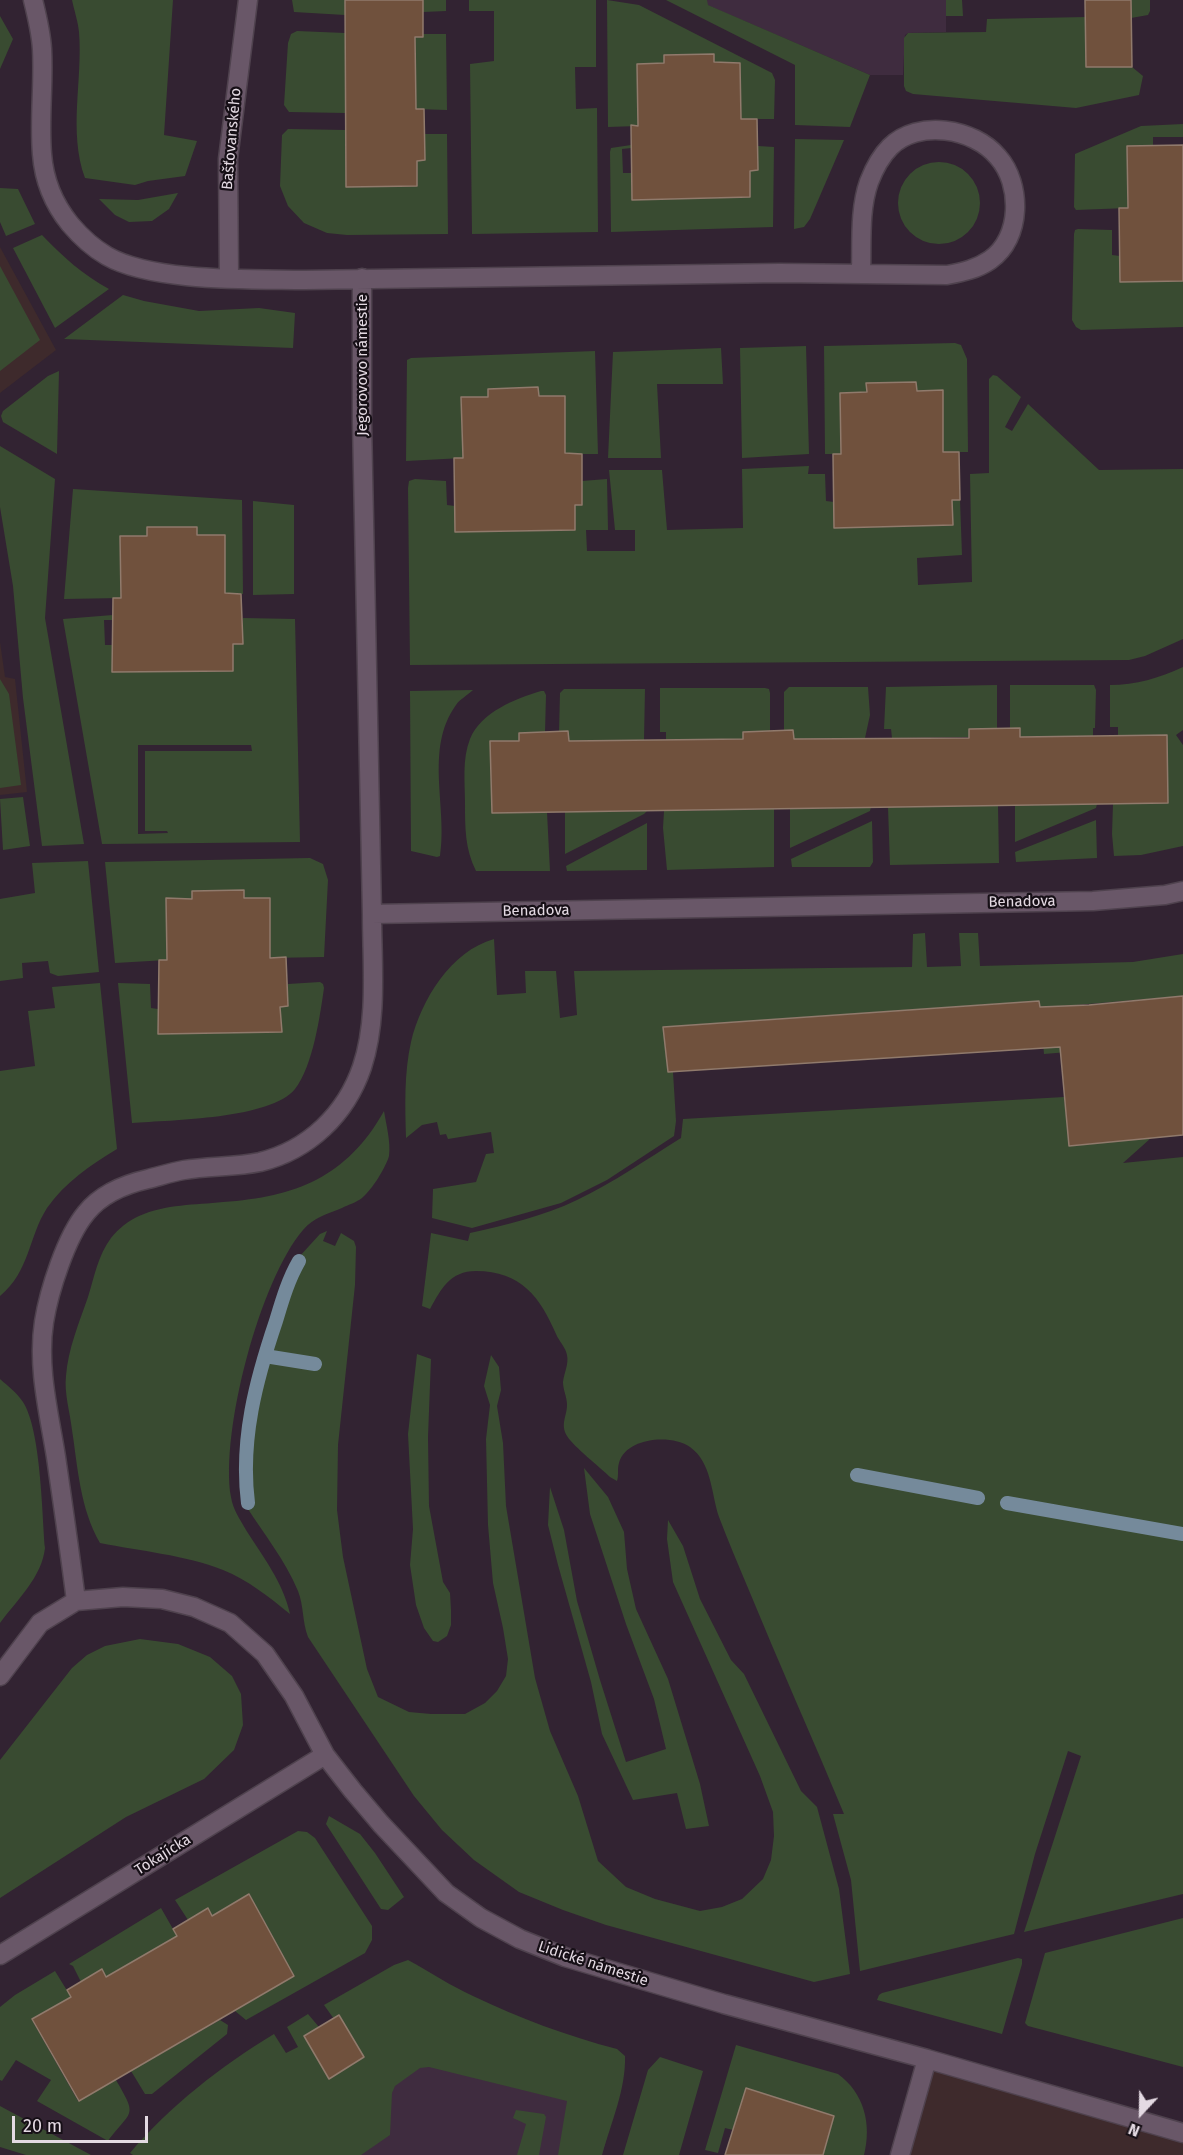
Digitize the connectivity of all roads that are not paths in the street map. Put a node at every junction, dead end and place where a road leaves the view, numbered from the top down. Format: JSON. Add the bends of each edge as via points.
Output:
{"nodes":[{"id":1,"x":33,"y":0,"type":"edge"},
{"id":2,"x":248,"y":0,"type":"edge"},
{"id":3,"x":861,"y":273,"type":"junction"},
{"id":4,"x":229,"y":278,"type":"junction"},
{"id":5,"x":362,"y":278,"type":"junction"},
{"id":6,"x":1183,"y":891,"type":"edge"},
{"id":7,"x":372,"y":914,"type":"junction"},
{"id":8,"x":76,"y":1600,"type":"junction"},
{"id":9,"x":0,"y":1676,"type":"edge"},
{"id":10,"x":325,"y":1755,"type":"junction"},
{"id":11,"x":0,"y":1955,"type":"edge"},
{"id":12,"x":927,"y":2059,"type":"junction"},
{"id":13,"x":1183,"y":2133,"type":"edge"},
{"id":14,"x":900,"y":2155,"type":"edge"}],
"edges":[{"from":1,"to":4,"type":"street","via":[[42,49],[43,168],[62,214],[109,258],[156,272]]},
{"from":2,"to":4,"type":"street","name":"Bašťovanského","via":[[228,159]]},
{"from":3,"to":3,"type":"street","name":"Jegorovovo námestie","via":[[947,275],[991,260],[1007,240],[1015,211],[1012,182],[998,156],[966,135],[937,130],[905,136],[891,145],[868,184]]},
{"from":3,"to":5,"type":"street","name":"Jegorovovo námestie"},
{"from":4,"to":5,"type":"street"},
{"from":5,"to":7,"type":"street","name":"Jegorovovo námestie"},
{"from":6,"to":7,"type":"street","name":"Benadova","via":[[1093,901]]},
{"from":7,"to":8,"type":"street","via":[[371,1024],[361,1068],[340,1111],[296,1149],[260,1162],[182,1170],[132,1183],[105,1196],[74,1230],[48,1301],[42,1347]]},
{"from":8,"to":9,"type":"street","via":[[40,1623]]},
{"from":8,"to":10,"type":"street","name":"Lidické námestie","via":[[162,1599],[231,1623],[265,1654],[294,1696]]},
{"from":10,"to":11,"type":"street","name":"Tokajícka"},
{"from":10,"to":12,"type":"street","name":"Lidické námestie","via":[[381,1824],[446,1893],[520,1940],[631,1977]]},
{"from":12,"to":13,"type":"street","name":"Lidické námestie"},
{"from":12,"to":14,"type":"street"}]}
